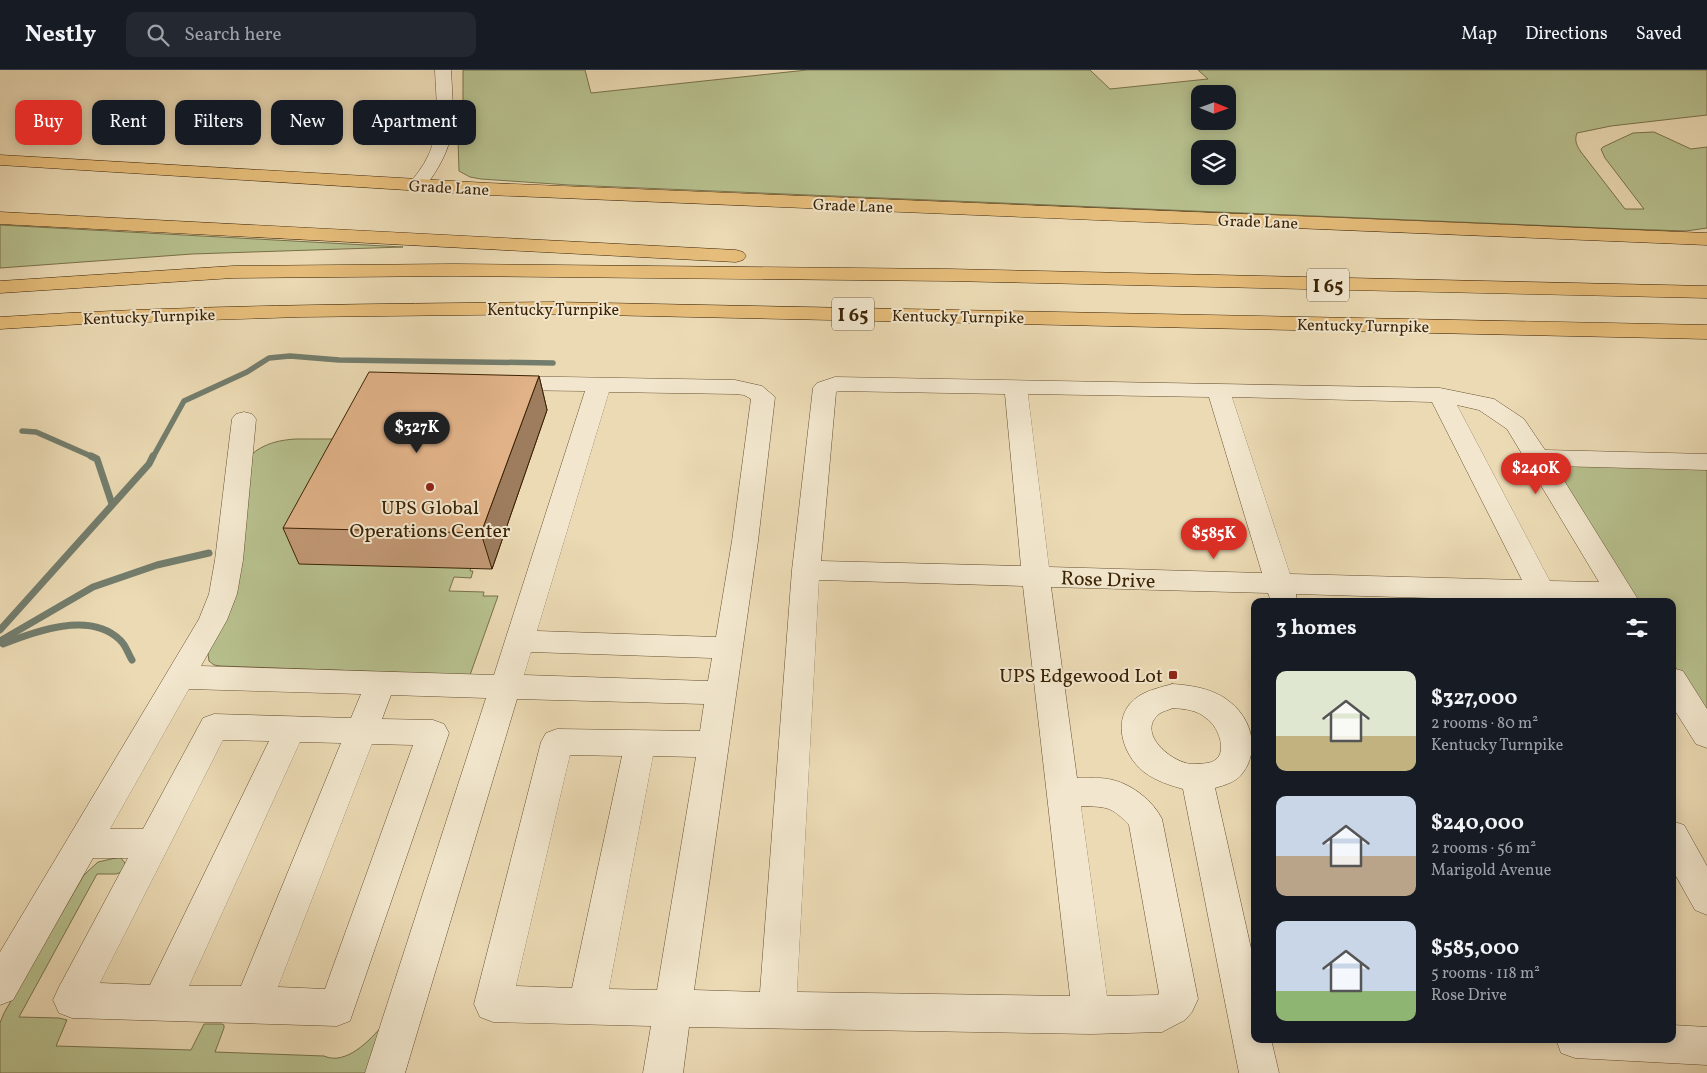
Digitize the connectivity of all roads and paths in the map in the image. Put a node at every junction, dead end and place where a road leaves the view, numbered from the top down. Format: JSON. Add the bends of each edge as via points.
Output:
{"nodes":[{"id":1,"x":444,"y":70,"type":"edge"},
{"id":2,"x":0,"y":160,"type":"edge"},
{"id":3,"x":418,"y":186,"type":"junction"},
{"id":4,"x":0,"y":218,"type":"edge"},
{"id":5,"x":1707,"y":239,"type":"edge"},
{"id":6,"x":949,"y":276,"type":"junction"},
{"id":7,"x":0,"y":287,"type":"edge"},
{"id":8,"x":1707,"y":292,"type":"edge"},
{"id":9,"x":0,"y":323,"type":"edge"},
{"id":10,"x":1707,"y":332,"type":"edge"},
{"id":11,"x":479,"y":383,"type":"edge"},
{"id":12,"x":598,"y":385,"type":"junction"},
{"id":13,"x":1016,"y":387,"type":"junction"},
{"id":14,"x":1218,"y":390,"type":"junction"},
{"id":15,"x":1440,"y":396,"type":"junction"},
{"id":16,"x":244,"y":419,"type":"dead end"},
{"id":17,"x":1538,"y":458,"type":"junction"},
{"id":18,"x":1707,"y":462,"type":"edge"},
{"id":19,"x":806,"y":570,"type":"junction"},
{"id":20,"x":1036,"y":576,"type":"junction"},
{"id":21,"x":1282,"y":592,"type":"edge"},
{"id":22,"x":1544,"y":596,"type":"edge"},
{"id":23,"x":1623,"y":597,"type":"edge"},
{"id":24,"x":519,"y":642,"type":"junction"},
{"id":25,"x":729,"y":648,"type":"junction"},
{"id":26,"x":180,"y":677,"type":"junction"},
{"id":27,"x":380,"y":684,"type":"junction"},
{"id":28,"x":1676,"y":685,"type":"edge"},
{"id":29,"x":505,"y":687,"type":"junction"},
{"id":30,"x":722,"y":693,"type":"junction"},
{"id":31,"x":290,"y":729,"type":"junction"},
{"id":32,"x":1705,"y":729,"type":"edge"},
{"id":33,"x":361,"y":731,"type":"junction"},
{"id":34,"x":640,"y":743,"type":"junction"},
{"id":35,"x":714,"y":744,"type":"junction"},
{"id":36,"x":1197,"y":778,"type":"dead end"},
{"id":37,"x":1064,"y":791,"type":"junction"},
{"id":38,"x":1676,"y":842,"type":"edge"},
{"id":39,"x":84,"y":843,"type":"junction"},
{"id":40,"x":154,"y":844,"type":"junction"},
{"id":41,"x":1707,"y":899,"type":"edge"},
{"id":42,"x":0,"y":987,"type":"edge"},
{"id":43,"x":161,"y":1004,"type":"junction"},
{"id":44,"x":252,"y":1005,"type":"junction"},
{"id":45,"x":587,"y":1007,"type":"junction"},
{"id":46,"x":673,"y":1009,"type":"junction"},
{"id":47,"x":777,"y":1010,"type":"junction"},
{"id":48,"x":1091,"y":1015,"type":"junction"},
{"id":49,"x":1251,"y":1035,"type":"edge"},
{"id":50,"x":1253,"y":1043,"type":"edge"},
{"id":51,"x":1650,"y":1043,"type":"edge"},
{"id":52,"x":1707,"y":1046,"type":"edge"},
{"id":53,"x":385,"y":1073,"type":"edge"},
{"id":54,"x":663,"y":1073,"type":"edge"},
{"id":55,"x":1259,"y":1073,"type":"edge"}],
"edges":[{"from":1,"to":3,"type":"street","via":[[441,147]]},
{"from":2,"to":3,"type":"main road","name":"Grade Lane"},
{"from":3,"to":5,"type":"main road","name":"Grade Lane"},
{"from":4,"to":6,"type":"main road","via":[[720,254]]},
{"from":6,"to":7,"type":"main road","number":"I 65","via":[[331,270],[125,278]]},
{"from":6,"to":8,"type":"main road","number":"I 65"},
{"from":9,"to":10,"type":"main road","name":"Kentucky Turnpike","number":"I 65","via":[[290,311],[554,308]]},
{"from":11,"to":12,"type":"street"},
{"from":12,"to":24,"type":"street"},
{"from":12,"to":25,"type":"street","via":[[735,387],[758,392],[763,397]]},
{"from":13,"to":14,"type":"street"},
{"from":13,"to":19,"type":"street","via":[[835,384],[825,388]]},
{"from":13,"to":20,"type":"street"},
{"from":14,"to":15,"type":"street"},
{"from":14,"to":21,"type":"street"},
{"from":15,"to":17,"type":"street","via":[[1486,404],[1516,424]]},
{"from":15,"to":22,"type":"street"},
{"from":16,"to":26,"type":"street","via":[[223,594],[213,620]]},
{"from":17,"to":18,"type":"street"},
{"from":17,"to":23,"type":"street"},
{"from":19,"to":20,"type":"street","name":"Rose Drive"},
{"from":19,"to":47,"type":"street"},
{"from":20,"to":21,"type":"street","name":"Rose Drive"},
{"from":20,"to":37,"type":"street"},
{"from":21,"to":22,"type":"street","name":"Rose Drive"},
{"from":22,"to":23,"type":"street","name":"Rose Drive"},
{"from":24,"to":25,"type":"street"},
{"from":24,"to":29,"type":"street"},
{"from":25,"to":30,"type":"street"},
{"from":26,"to":27,"type":"street"},
{"from":26,"to":39,"type":"street"},
{"from":27,"to":29,"type":"street"},
{"from":27,"to":33,"type":"street"},
{"from":28,"to":32,"type":"street"},
{"from":29,"to":30,"type":"street"},
{"from":29,"to":53,"type":"street"},
{"from":30,"to":35,"type":"street"},
{"from":31,"to":33,"type":"street"},
{"from":31,"to":40,"type":"street","via":[[214,727]]},
{"from":31,"to":43,"type":"street"},
{"from":33,"to":44,"type":"street"},
{"from":33,"to":44,"type":"street","via":[[433,733],[337,1008]]},
{"from":34,"to":35,"type":"street"},
{"from":34,"to":45,"type":"street"},
{"from":34,"to":45,"type":"street","via":[[557,742],[493,1004]]},
{"from":35,"to":46,"type":"street"},
{"from":36,"to":49,"type":"street"},
{"from":37,"to":48,"type":"street"},
{"from":37,"to":48,"type":"street","via":[[1112,794],[1131,805],[1145,819],[1179,999],[1162,1013]]},
{"from":38,"to":41,"type":"street"},
{"from":39,"to":40,"type":"street"},
{"from":39,"to":42,"type":"street"},
{"from":40,"to":43,"type":"street","via":[[72,1000]]},
{"from":43,"to":44,"type":"street"},
{"from":45,"to":46,"type":"street"},
{"from":46,"to":47,"type":"street"},
{"from":46,"to":54,"type":"street"},
{"from":47,"to":48,"type":"street"},
{"from":50,"to":55,"type":"street"},
{"from":51,"to":52,"type":"street"}]}
